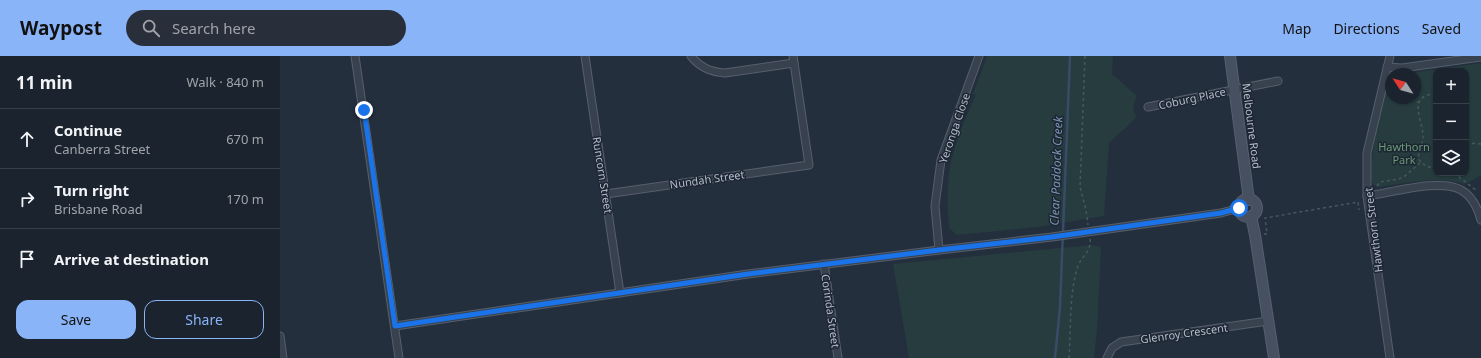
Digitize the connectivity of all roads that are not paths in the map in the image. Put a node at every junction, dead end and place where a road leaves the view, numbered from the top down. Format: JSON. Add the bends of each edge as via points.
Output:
{"nodes":[{"id":1,"x":356,"y":56,"type":"edge"},
{"id":2,"x":585,"y":56,"type":"edge"},
{"id":3,"x":691,"y":56,"type":"edge"},
{"id":4,"x":980,"y":56,"type":"edge"},
{"id":5,"x":1230,"y":56,"type":"edge"},
{"id":6,"x":1390,"y":56,"type":"edge"},
{"id":7,"x":1481,"y":57,"type":"edge"},
{"id":8,"x":794,"y":59,"type":"edge"},
{"id":9,"x":1387,"y":67,"type":"junction"},
{"id":10,"x":1278,"y":82,"type":"dead end"},
{"id":11,"x":1235,"y":89,"type":"junction"},
{"id":12,"x":1148,"y":107,"type":"dead end"},
{"id":13,"x":606,"y":194,"type":"junction"},
{"id":14,"x":1367,"y":196,"type":"junction"},
{"id":15,"x":1249,"y":200,"type":"junction"},
{"id":16,"x":1239,"y":208,"type":"junction"},
{"id":17,"x":1251,"y":216,"type":"junction"},
{"id":18,"x":1481,"y":220,"type":"edge"},
{"id":19,"x":939,"y":250,"type":"junction"},
{"id":20,"x":824,"y":264,"type":"junction"},
{"id":21,"x":620,"y":293,"type":"junction"},
{"id":22,"x":1268,"y":321,"type":"junction"},
{"id":23,"x":395,"y":326,"type":"junction"},
{"id":24,"x":280,"y":336,"type":"edge"},
{"id":25,"x":283,"y":358,"type":"edge"},
{"id":26,"x":398,"y":358,"type":"edge"},
{"id":27,"x":838,"y":358,"type":"edge"},
{"id":28,"x":1107,"y":358,"type":"edge"},
{"id":29,"x":1274,"y":358,"type":"edge"},
{"id":30,"x":1390,"y":358,"type":"edge"}],
"edges":[{"from":1,"to":23,"type":"street"},
{"from":2,"to":13,"type":"street","name":"Runcorn Street"},
{"from":3,"to":8,"type":"street","via":[[708,70],[726,73]]},
{"from":4,"to":19,"type":"street","name":"Yeronga Close","via":[[941,160],[935,206]]},
{"from":5,"to":11,"type":"street","name":"Melbourne Road"},
{"from":6,"to":9,"type":"street","name":"Hawthorn Street"},
{"from":7,"to":9,"type":"street","via":[[1402,68]]},
{"from":8,"to":13,"type":"street","name":"Nundah Street","via":[[809,165]]},
{"from":9,"to":14,"type":"street","name":"Hawthorn Street","via":[[1367,153]]},
{"from":10,"to":11,"type":"street","name":"Coburg Place"},
{"from":11,"to":12,"type":"street","name":"Coburg Place"},
{"from":11,"to":15,"type":"street","name":"Melbourne Road"},
{"from":13,"to":21,"type":"street","name":"Runcorn Street"},
{"from":14,"to":18,"type":"street","via":[[1445,184],[1461,190],[1472,198]]},
{"from":14,"to":30,"type":"street","name":"Hawthorn Street"},
{"from":15,"to":16,"type":"street","via":[[1242,202]]},
{"from":15,"to":17,"type":"street","via":[[1256,206],[1256,212]]},
{"from":16,"to":17,"type":"street","via":[[1242,215]]},
{"from":16,"to":19,"type":"street","via":[[1221,213],[1077,234]]},
{"from":17,"to":22,"type":"street"},
{"from":19,"to":20,"type":"street"},
{"from":20,"to":21,"type":"street"},
{"from":20,"to":27,"type":"street","name":"Corinda Street"},
{"from":21,"to":23,"type":"street"},
{"from":22,"to":28,"type":"street","name":"Glenroy Crescent","via":[[1121,342],[1112,348]]},
{"from":22,"to":29,"type":"street"},
{"from":23,"to":26,"type":"street"},
{"from":24,"to":25,"type":"street"}]}
